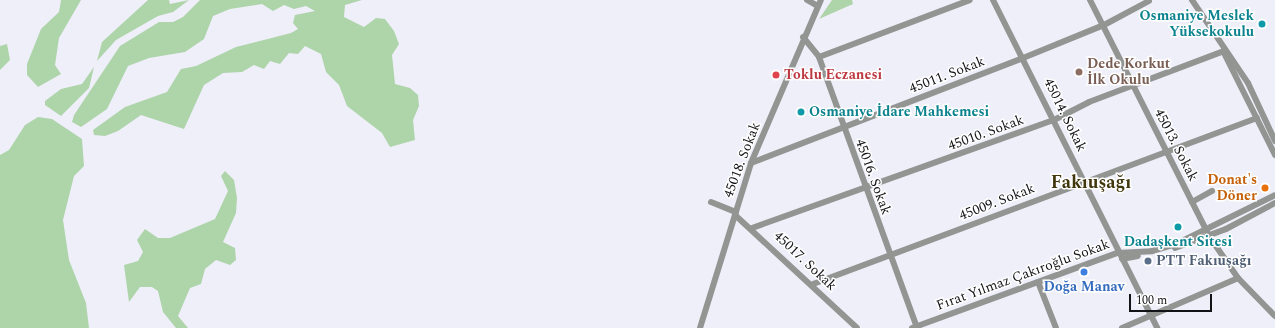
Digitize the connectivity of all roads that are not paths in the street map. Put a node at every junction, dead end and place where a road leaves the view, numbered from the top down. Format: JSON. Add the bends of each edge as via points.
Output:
{"nodes":[{"id":1,"x":807,"y":0,"type":"edge"},
{"id":2,"x":970,"y":0,"type":"edge"},
{"id":3,"x":993,"y":0,"type":"edge"},
{"id":4,"x":1090,"y":0,"type":"edge"},
{"id":5,"x":1150,"y":0,"type":"edge"},
{"id":6,"x":1192,"y":0,"type":"edge"},
{"id":7,"x":818,"y":2,"type":"edge"},
{"id":8,"x":1104,"y":25,"type":"junction"},
{"id":9,"x":803,"y":37,"type":"junction"},
{"id":10,"x":1224,"y":51,"type":"junction"},
{"id":11,"x":819,"y":57,"type":"junction"},
{"id":12,"x":1023,"y":58,"type":"junction"},
{"id":13,"x":1134,"y":86,"type":"junction"},
{"id":14,"x":1257,"y":118,"type":"junction"},
{"id":15,"x":1054,"y":120,"type":"junction"},
{"id":16,"x":843,"y":128,"type":"junction"},
{"id":17,"x":1275,"y":142,"type":"edge"},
{"id":18,"x":1164,"y":151,"type":"junction"},
{"id":19,"x":1275,"y":155,"type":"edge"},
{"id":20,"x":751,"y":163,"type":"junction"},
{"id":21,"x":1084,"y":182,"type":"junction"},
{"id":22,"x":865,"y":190,"type":"junction"},
{"id":23,"x":1212,"y":192,"type":"dead end"},
{"id":24,"x":1275,"y":195,"type":"edge"},
{"id":25,"x":711,"y":202,"type":"dead end"},
{"id":26,"x":1192,"y":202,"type":"junction"},
{"id":27,"x":1275,"y":203,"type":"edge"},
{"id":28,"x":735,"y":213,"type":"junction"},
{"id":29,"x":752,"y":228,"type":"junction"},
{"id":30,"x":1208,"y":233,"type":"junction"},
{"id":31,"x":1118,"y":252,"type":"junction"},
{"id":32,"x":890,"y":256,"type":"junction"},
{"id":33,"x":1122,"y":259,"type":"junction"},
{"id":34,"x":1238,"y":278,"type":"junction"},
{"id":35,"x":1038,"y":282,"type":"junction"},
{"id":36,"x":813,"y":284,"type":"junction"},
{"id":37,"x":1151,"y":316,"type":"junction"},
{"id":38,"x":1275,"y":316,"type":"edge"},
{"id":39,"x":700,"y":328,"type":"edge"},
{"id":40,"x":857,"y":328,"type":"edge"},
{"id":41,"x":915,"y":328,"type":"edge"},
{"id":42,"x":1056,"y":328,"type":"edge"},
{"id":43,"x":1122,"y":328,"type":"edge"},
{"id":44,"x":1157,"y":328,"type":"edge"}],
"edges":[{"from":1,"to":7,"type":"street","name":"45018. Sokak"},
{"from":2,"to":11,"type":"street"},
{"from":3,"to":12,"type":"street","name":"45014. Sokak"},
{"from":4,"to":8,"type":"street","name":"45013. Sokak"},
{"from":5,"to":8,"type":"street","name":"45011. Sokak"},
{"from":6,"to":10,"type":"street"},
{"from":7,"to":9,"type":"street","name":"45018. Sokak"},
{"from":8,"to":12,"type":"street","name":"45011. Sokak"},
{"from":8,"to":13,"type":"street","name":"45013. Sokak"},
{"from":9,"to":11,"type":"street","name":"45016. Sokak"},
{"from":9,"to":20,"type":"street","name":"45018. Sokak"},
{"from":10,"to":13,"type":"street","name":"45010. Sokak"},
{"from":10,"to":14,"type":"street"},
{"from":10,"to":17,"type":"street","via":[[1248,83]]},
{"from":11,"to":16,"type":"street","name":"45016. Sokak"},
{"from":12,"to":15,"type":"street","name":"45014. Sokak"},
{"from":12,"to":16,"type":"street","name":"45011. Sokak"},
{"from":13,"to":15,"type":"street","name":"45010. Sokak","via":[[1089,102]]},
{"from":13,"to":18,"type":"street","name":"45013. Sokak"},
{"from":14,"to":18,"type":"street","name":"45009. Sokak"},
{"from":14,"to":19,"type":"street"},
{"from":15,"to":21,"type":"street","name":"45014. Sokak"},
{"from":15,"to":22,"type":"street","name":"45010. Sokak"},
{"from":16,"to":20,"type":"street","name":"45011. Sokak"},
{"from":16,"to":22,"type":"street","name":"45016. Sokak"},
{"from":18,"to":21,"type":"street","name":"45009. Sokak"},
{"from":18,"to":26,"type":"street","name":"45013. Sokak"},
{"from":20,"to":28,"type":"street","name":"45018. Sokak"},
{"from":21,"to":31,"type":"street","name":"45014. Sokak"},
{"from":21,"to":32,"type":"street","name":"45009. Sokak"},
{"from":22,"to":29,"type":"street","name":"45010. Sokak"},
{"from":22,"to":32,"type":"street","name":"45016. Sokak"},
{"from":23,"to":26,"type":"street"},
{"from":24,"to":30,"type":"street","name":"Fırat Yılmaz Çakıroğlu Sokak"},
{"from":25,"to":28,"type":"street","name":"45017. Sokak"},
{"from":26,"to":30,"type":"street","name":"45013. Sokak"},
{"from":27,"to":30,"type":"street","name":"Fırat Yılmaz Çakıroğlu Sokak"},
{"from":28,"to":29,"type":"street","name":"45017. Sokak"},
{"from":28,"to":39,"type":"street","name":"45018. Sokak"},
{"from":29,"to":36,"type":"street","name":"45017. Sokak"},
{"from":30,"to":31,"type":"street","name":"Fırat Yılmaz Çakıroğlu Sokak","via":[[1152,251]]},
{"from":30,"to":33,"type":"street","name":"Fırat Yılmaz Çakıroğlu Sokak","via":[[1152,254]]},
{"from":30,"to":34,"type":"street","name":"45013. Sokak"},
{"from":31,"to":33,"type":"street","name":"45014. Sokak"},
{"from":31,"to":35,"type":"street","name":"Fırat Yılmaz Çakıroğlu Sokak"},
{"from":32,"to":36,"type":"street","name":"45009. Sokak"},
{"from":32,"to":41,"type":"street","name":"45016. Sokak"},
{"from":33,"to":37,"type":"street","name":"45014. Sokak"},
{"from":34,"to":37,"type":"street"},
{"from":34,"to":38,"type":"street","name":"45013. Sokak"},
{"from":35,"to":41,"type":"street","name":"Fırat Yılmaz Çakıroğlu Sokak"},
{"from":35,"to":42,"type":"street"},
{"from":36,"to":40,"type":"street","name":"45017. Sokak"},
{"from":37,"to":43,"type":"street"},
{"from":37,"to":44,"type":"street","name":"45014. Sokak"}]}
